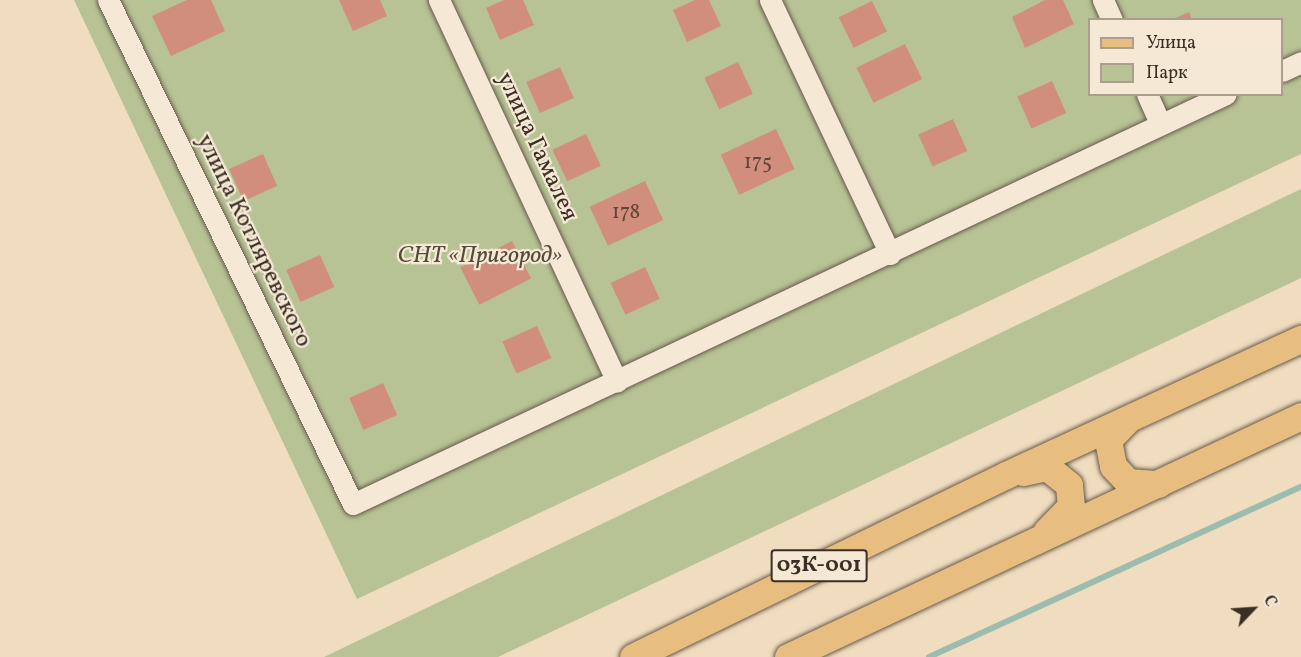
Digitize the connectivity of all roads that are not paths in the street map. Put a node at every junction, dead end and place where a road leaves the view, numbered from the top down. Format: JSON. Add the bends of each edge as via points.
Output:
{"nodes":[{"id":1,"x":108,"y":0,"type":"edge"},
{"id":2,"x":439,"y":0,"type":"edge"},
{"id":3,"x":770,"y":0,"type":"edge"},
{"id":4,"x":1103,"y":0,"type":"edge"},
{"id":5,"x":1111,"y":18,"type":"edge"},
{"id":6,"x":1301,"y":62,"type":"edge"},
{"id":7,"x":1283,"y":70,"type":"edge"},
{"id":8,"x":1148,"y":96,"type":"edge"},
{"id":9,"x":1221,"y":96,"type":"edge"},
{"id":10,"x":1160,"y":123,"type":"junction"},
{"id":11,"x":890,"y":254,"type":"junction"},
{"id":12,"x":1301,"y":339,"type":"edge"},
{"id":13,"x":617,"y":381,"type":"junction"},
{"id":14,"x":1301,"y":416,"type":"edge"},
{"id":15,"x":1130,"y":417,"type":"junction"},
{"id":16,"x":1005,"y":475,"type":"junction"},
{"id":17,"x":1158,"y":484,"type":"junction"},
{"id":18,"x":1038,"y":540,"type":"junction"},
{"id":19,"x":633,"y":657,"type":"edge"},
{"id":20,"x":788,"y":657,"type":"edge"}],
"edges":[{"from":1,"to":13,"type":"street","name":"улица Котляревского","via":[[353,504]]},
{"from":2,"to":13,"type":"street","name":"улица Гамалея"},
{"from":3,"to":11,"type":"street"},
{"from":4,"to":5,"type":"street"},
{"from":6,"to":7,"type":"street"},
{"from":8,"to":10,"type":"street"},
{"from":9,"to":10,"type":"street"},
{"from":10,"to":11,"type":"street"},
{"from":11,"to":13,"type":"street"},
{"from":12,"to":15,"type":"main road","number":"03К-001"},
{"from":14,"to":17,"type":"main road","number":"03К-001"},
{"from":15,"to":16,"type":"main road","number":"03К-001"},
{"from":15,"to":17,"type":"main road","number":"03К-001","via":[[1108,440],[1113,466],[1128,482]]},
{"from":16,"to":18,"type":"main road","number":"03К-001","via":[[1047,467],[1069,485],[1071,506]]},
{"from":16,"to":19,"type":"main road","number":"03К-001"},
{"from":17,"to":18,"type":"main road","number":"03К-001"},
{"from":18,"to":20,"type":"main road","number":"03К-001"}]}
